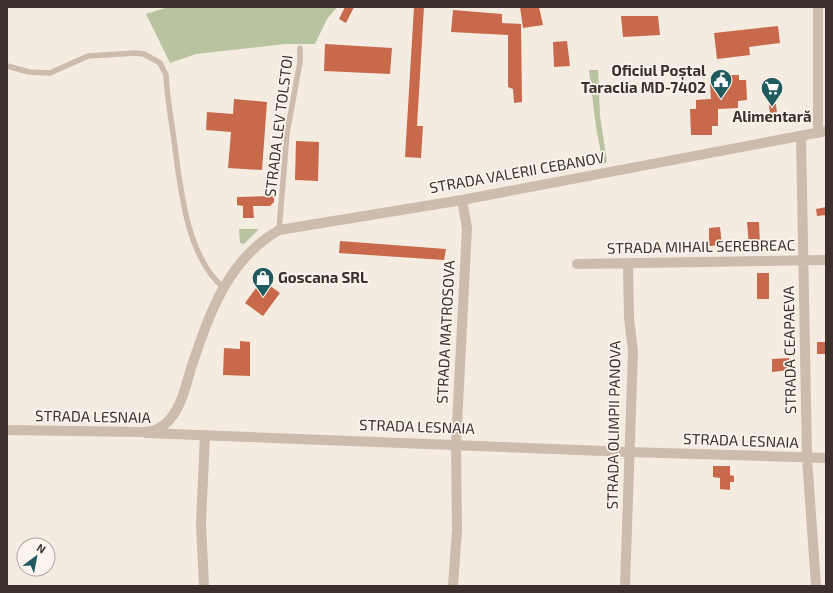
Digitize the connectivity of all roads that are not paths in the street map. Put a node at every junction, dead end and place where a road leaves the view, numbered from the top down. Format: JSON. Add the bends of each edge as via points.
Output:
{"nodes":[{"id":1,"x":818,"y":7,"type":"edge"},
{"id":2,"x":300,"y":48,"type":"dead end"},
{"id":3,"x":7,"y":66,"type":"edge"},
{"id":4,"x":822,"y":132,"type":"edge"},
{"id":5,"x":801,"y":136,"type":"junction"},
{"id":6,"x":462,"y":200,"type":"junction"},
{"id":7,"x":279,"y":230,"type":"junction"},
{"id":8,"x":802,"y":260,"type":"junction"},
{"id":9,"x":826,"y":260,"type":"edge"},
{"id":10,"x":577,"y":264,"type":"dead end"},
{"id":11,"x":628,"y":264,"type":"junction"},
{"id":12,"x":224,"y":288,"type":"junction"},
{"id":13,"x":7,"y":430,"type":"edge"},
{"id":14,"x":138,"y":432,"type":"junction"},
{"id":15,"x":205,"y":435,"type":"junction"},
{"id":16,"x":456,"y":444,"type":"junction"},
{"id":17,"x":629,"y":452,"type":"junction"},
{"id":18,"x":807,"y":458,"type":"junction"},
{"id":19,"x":826,"y":458,"type":"edge"},
{"id":20,"x":204,"y":586,"type":"edge"},
{"id":21,"x":453,"y":586,"type":"edge"},
{"id":22,"x":625,"y":586,"type":"edge"},
{"id":23,"x":816,"y":586,"type":"edge"}],
"edges":[{"from":1,"to":4,"type":"street"},
{"from":2,"to":7,"type":"lane","name":"STRADA LEV TOLSTOI","via":[[300,62],[287,133]]},
{"from":3,"to":12,"type":"lane","via":[[29,72],[50,73],[88,56],[135,53],[144,54],[160,63],[166,76],[181,196],[200,258],[209,274]]},
{"from":4,"to":5,"type":"street","name":"STRADA VALERII CEBANOV"},
{"from":5,"to":6,"type":"street","name":"STRADA VALERII CEBANOV"},
{"from":5,"to":8,"type":"street","name":"STRADA CEAPAEVA"},
{"from":6,"to":7,"type":"street","name":"STRADA VALERII CEBANOV"},
{"from":6,"to":16,"type":"street","name":"STRADA MATROSOVA","via":[[467,228]]},
{"from":7,"to":12,"type":"street","name":"STRADA VALERII CEBANOV","via":[[258,243],[231,275]]},
{"from":8,"to":9,"type":"street","name":"STRADA MIHAIL SEREBREAC"},
{"from":8,"to":11,"type":"street","name":"STRADA MIHAIL SEREBREAC"},
{"from":8,"to":18,"type":"street","name":"STRADA CEAPAEVA"},
{"from":10,"to":11,"type":"street","name":"STRADA MIHAIL SEREBREAC"},
{"from":11,"to":17,"type":"street","name":"STRADA OLIMPII PANOVA","via":[[629,318],[633,351]]},
{"from":12,"to":14,"type":"street","name":"STRADA VALERII CEBANOV","via":[[204,331],[176,410],[163,427],[152,432]]},
{"from":13,"to":14,"type":"street","name":"STRADA LESNAIA"},
{"from":14,"to":15,"type":"street","name":"STRADA LESNAIA"},
{"from":15,"to":16,"type":"street","name":"STRADA LESNAIA"},
{"from":15,"to":20,"type":"street","via":[[201,523]]},
{"from":16,"to":17,"type":"street","name":"STRADA LESNAIA"},
{"from":16,"to":21,"type":"street","name":"STRADA MATROSOVA","via":[[457,530]]},
{"from":17,"to":18,"type":"street","name":"STRADA LESNAIA"},
{"from":17,"to":22,"type":"street","name":"STRADA OLIMPII PANOVA"},
{"from":18,"to":19,"type":"street","name":"STRADA LESNAIA"},
{"from":18,"to":23,"type":"street","name":"STRADA CEAPAEVA"}]}
